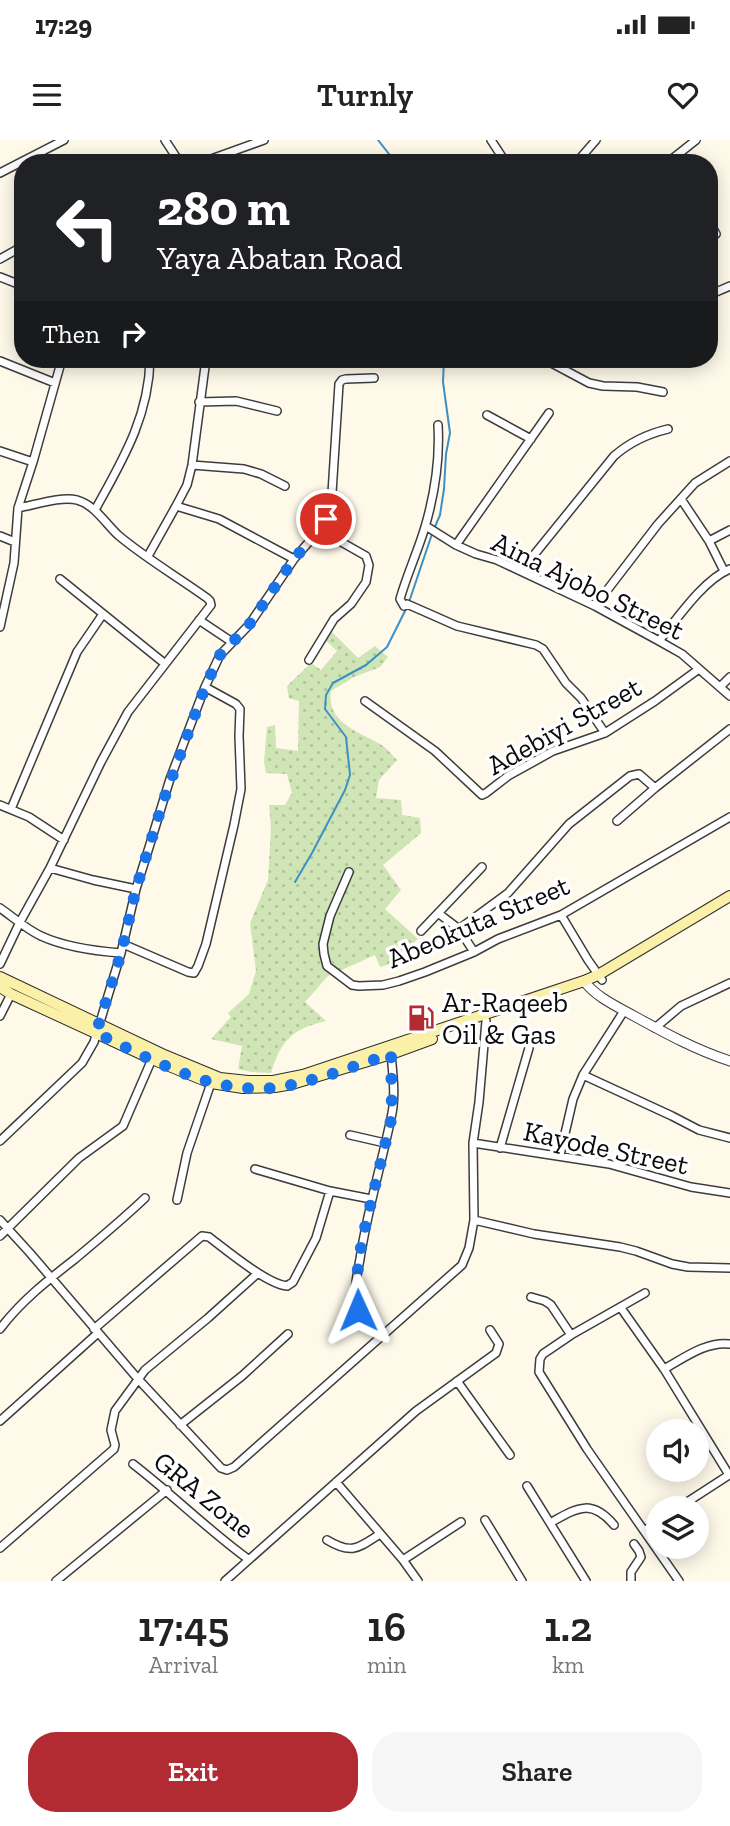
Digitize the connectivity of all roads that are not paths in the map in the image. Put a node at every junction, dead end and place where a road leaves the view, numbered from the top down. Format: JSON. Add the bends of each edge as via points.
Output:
{"nodes":[{"id":1,"x":64,"y":140,"type":"edge"},
{"id":2,"x":264,"y":140,"type":"edge"},
{"id":3,"x":696,"y":140,"type":"edge"},
{"id":4,"x":47,"y":144,"type":"edge"},
{"id":5,"x":31,"y":154,"type":"edge"},
{"id":6,"x":225,"y":154,"type":"edge"},
{"id":7,"x":683,"y":154,"type":"edge"},
{"id":8,"x":18,"y":368,"type":"edge"},
{"id":9,"x":59,"y":368,"type":"edge"},
{"id":10,"x":150,"y":368,"type":"edge"},
{"id":11,"x":205,"y":368,"type":"edge"},
{"id":12,"x":561,"y":368,"type":"edge"},
{"id":13,"x":374,"y":378,"type":"dead end"},
{"id":14,"x":55,"y":383,"type":"junction"},
{"id":15,"x":663,"y":392,"type":"dead end"},
{"id":16,"x":200,"y":402,"type":"junction"},
{"id":17,"x":277,"y":411,"type":"dead end"},
{"id":18,"x":550,"y":413,"type":"dead end"},
{"id":19,"x":487,"y":415,"type":"dead end"},
{"id":20,"x":438,"y":425,"type":"dead end"},
{"id":21,"x":668,"y":429,"type":"dead end"},
{"id":22,"x":531,"y":439,"type":"junction"},
{"id":23,"x":0,"y":451,"type":"edge"},
{"id":24,"x":730,"y":461,"type":"edge"},
{"id":25,"x":33,"y":462,"type":"junction"},
{"id":26,"x":192,"y":465,"type":"junction"},
{"id":27,"x":285,"y":486,"type":"dead end"},
{"id":28,"x":681,"y":499,"type":"junction"},
{"id":29,"x":176,"y":506,"type":"junction"},
{"id":30,"x":18,"y":508,"type":"junction"},
{"id":31,"x":95,"y":510,"type":"junction"},
{"id":32,"x":322,"y":527,"type":"junction"},
{"id":33,"x":427,"y":528,"type":"junction"},
{"id":34,"x":730,"y":530,"type":"edge"},
{"id":35,"x":0,"y":536,"type":"edge"},
{"id":36,"x":709,"y":541,"type":"junction"},
{"id":37,"x":15,"y":542,"type":"junction"},
{"id":38,"x":456,"y":545,"type":"junction"},
{"id":39,"x":148,"y":556,"type":"junction"},
{"id":40,"x":294,"y":559,"type":"junction"},
{"id":41,"x":727,"y":570,"type":"edge"},
{"id":42,"x":521,"y":571,"type":"junction"},
{"id":43,"x":60,"y":579,"type":"dead end"},
{"id":44,"x":595,"y":606,"type":"junction"},
{"id":45,"x":103,"y":614,"type":"junction"},
{"id":46,"x":1,"y":617,"type":"edge"},
{"id":47,"x":199,"y":620,"type":"junction"},
{"id":48,"x":0,"y":627,"type":"edge"},
{"id":49,"x":659,"y":641,"type":"junction"},
{"id":50,"x":232,"y":642,"type":"junction"},
{"id":51,"x":309,"y":660,"type":"dead end"},
{"id":52,"x":164,"y":663,"type":"junction"},
{"id":53,"x":699,"y":669,"type":"junction"},
{"id":54,"x":730,"y":677,"type":"edge"},
{"id":55,"x":205,"y":687,"type":"junction"},
{"id":56,"x":720,"y":687,"type":"junction"},
{"id":57,"x":730,"y":696,"type":"edge"},
{"id":58,"x":365,"y":701,"type":"dead end"},
{"id":59,"x":730,"y":729,"type":"edge"},
{"id":60,"x":605,"y":733,"type":"junction"},
{"id":61,"x":655,"y":788,"type":"junction"},
{"id":62,"x":0,"y":805,"type":"edge"},
{"id":63,"x":11,"y":809,"type":"junction"},
{"id":64,"x":730,"y":817,"type":"edge"},
{"id":65,"x":617,"y":821,"type":"dead end"},
{"id":66,"x":64,"y":840,"type":"junction"},
{"id":67,"x":482,"y":867,"type":"dead end"},
{"id":68,"x":50,"y":868,"type":"junction"},
{"id":69,"x":349,"y":872,"type":"dead end"},
{"id":70,"x":136,"y":889,"type":"junction"},
{"id":71,"x":730,"y":896,"type":"edge"},
{"id":72,"x":730,"y":902,"type":"edge"},
{"id":73,"x":0,"y":908,"type":"edge"},
{"id":74,"x":438,"y":913,"type":"junction"},
{"id":75,"x":561,"y":915,"type":"junction"},
{"id":76,"x":19,"y":922,"type":"junction"},
{"id":77,"x":459,"y":929,"type":"junction"},
{"id":78,"x":421,"y":931,"type":"dead end"},
{"id":79,"x":123,"y":944,"type":"junction"},
{"id":80,"x":474,"y":953,"type":"junction"},
{"id":81,"x":121,"y":954,"type":"junction"},
{"id":82,"x":0,"y":964,"type":"edge"},
{"id":83,"x":0,"y":977,"type":"edge"},
{"id":84,"x":600,"y":977,"type":"junction"},
{"id":85,"x":730,"y":983,"type":"edge"},
{"id":86,"x":586,"y":984,"type":"junction"},
{"id":87,"x":0,"y":987,"type":"edge"},
{"id":88,"x":11,"y":994,"type":"junction"},
{"id":89,"x":624,"y":1011,"type":"junction"},
{"id":90,"x":0,"y":1016,"type":"edge"},
{"id":91,"x":486,"y":1021,"type":"junction"},
{"id":92,"x":655,"y":1028,"type":"junction"},
{"id":93,"x":97,"y":1029,"type":"junction"},
{"id":94,"x":529,"y":1048,"type":"dead end"},
{"id":95,"x":391,"y":1054,"type":"junction"},
{"id":96,"x":152,"y":1059,"type":"junction"},
{"id":97,"x":730,"y":1061,"type":"edge"},
{"id":98,"x":583,"y":1075,"type":"junction"},
{"id":99,"x":211,"y":1083,"type":"junction"},
{"id":100,"x":350,"y":1135,"type":"dead end"},
{"id":101,"x":730,"y":1139,"type":"edge"},
{"id":102,"x":0,"y":1141,"type":"edge"},
{"id":103,"x":385,"y":1143,"type":"junction"},
{"id":104,"x":474,"y":1143,"type":"junction"},
{"id":105,"x":500,"y":1148,"type":"junction"},
{"id":106,"x":560,"y":1155,"type":"junction"},
{"id":107,"x":255,"y":1169,"type":"dead end"},
{"id":108,"x":330,"y":1191,"type":"junction"},
{"id":109,"x":730,"y":1193,"type":"edge"},
{"id":110,"x":145,"y":1198,"type":"dead end"},
{"id":111,"x":371,"y":1199,"type":"junction"},
{"id":112,"x":177,"y":1200,"type":"dead end"},
{"id":113,"x":0,"y":1220,"type":"edge"},
{"id":114,"x":474,"y":1220,"type":"junction"},
{"id":115,"x":8,"y":1228,"type":"junction"},
{"id":116,"x":0,"y":1236,"type":"edge"},
{"id":117,"x":730,"y":1268,"type":"edge"},
{"id":118,"x":258,"y":1273,"type":"junction"},
{"id":119,"x":51,"y":1278,"type":"junction"},
{"id":120,"x":645,"y":1293,"type":"dead end"},
{"id":121,"x":531,"y":1297,"type":"dead end"},
{"id":122,"x":621,"y":1308,"type":"junction"},
{"id":123,"x":0,"y":1329,"type":"edge"},
{"id":124,"x":490,"y":1330,"type":"dead end"},
{"id":125,"x":96,"y":1331,"type":"junction"},
{"id":126,"x":383,"y":1333,"type":"junction"},
{"id":127,"x":288,"y":1334,"type":"dead end"},
{"id":128,"x":571,"y":1335,"type":"junction"},
{"id":129,"x":730,"y":1344,"type":"edge"},
{"id":130,"x":664,"y":1369,"type":"junction"},
{"id":131,"x":138,"y":1380,"type":"junction"},
{"id":132,"x":457,"y":1381,"type":"junction"},
{"id":133,"x":0,"y":1421,"type":"edge"},
{"id":134,"x":180,"y":1425,"type":"junction"},
{"id":135,"x":510,"y":1455,"type":"dead end"},
{"id":136,"x":132,"y":1464,"type":"dead end"},
{"id":137,"x":730,"y":1475,"type":"edge"},
{"id":138,"x":335,"y":1482,"type":"junction"},
{"id":139,"x":527,"y":1486,"type":"dead end"},
{"id":140,"x":167,"y":1490,"type":"junction"},
{"id":141,"x":697,"y":1496,"type":"edge"},
{"id":142,"x":485,"y":1520,"type":"dead end"},
{"id":143,"x":461,"y":1522,"type":"dead end"},
{"id":144,"x":550,"y":1523,"type":"junction"},
{"id":145,"x":614,"y":1524,"type":"dead end"},
{"id":146,"x":644,"y":1531,"type":"joint"},
{"id":147,"x":380,"y":1534,"type":"junction"},
{"id":148,"x":327,"y":1540,"type":"dead end"},
{"id":149,"x":634,"y":1544,"type":"dead end"},
{"id":150,"x":0,"y":1548,"type":"edge"},
{"id":151,"x":248,"y":1559,"type":"junction"},
{"id":152,"x":403,"y":1560,"type":"junction"},
{"id":153,"x":56,"y":1581,"type":"edge"},
{"id":154,"x":225,"y":1581,"type":"edge"},
{"id":155,"x":418,"y":1581,"type":"edge"},
{"id":156,"x":522,"y":1581,"type":"edge"},
{"id":157,"x":586,"y":1581,"type":"edge"},
{"id":158,"x":631,"y":1581,"type":"edge"},
{"id":159,"x":679,"y":1581,"type":"edge"}],
"edges":[{"from":1,"to":4,"type":"street"},
{"from":2,"to":6,"type":"street"},
{"from":3,"to":7,"type":"street"},
{"from":4,"to":5,"type":"street"},
{"from":8,"to":14,"type":"street"},
{"from":9,"to":14,"type":"street"},
{"from":10,"to":31,"type":"street","via":[[136,432]]},
{"from":11,"to":16,"type":"street"},
{"from":12,"to":15,"type":"street","via":[[589,383]]},
{"from":13,"to":32,"type":"street","via":[[339,384],[332,494]]},
{"from":14,"to":25,"type":"street"},
{"from":16,"to":17,"type":"street","via":[[236,401]]},
{"from":16,"to":26,"type":"street"},
{"from":18,"to":22,"type":"street"},
{"from":19,"to":22,"type":"street"},
{"from":20,"to":33,"type":"street","via":[[440,450]]},
{"from":21,"to":42,"type":"street","via":[[638,439],[614,456]]},
{"from":22,"to":38,"type":"street"},
{"from":23,"to":25,"type":"street"},
{"from":24,"to":28,"type":"street","via":[[695,483]]},
{"from":25,"to":30,"type":"street"},
{"from":26,"to":27,"type":"street","via":[[244,469]]},
{"from":26,"to":29,"type":"street"},
{"from":28,"to":36,"type":"street"},
{"from":28,"to":44,"type":"street"},
{"from":29,"to":39,"type":"street"},
{"from":29,"to":40,"type":"street","via":[[219,519]]},
{"from":30,"to":31,"type":"street","via":[[67,499]]},
{"from":30,"to":37,"type":"street"},
{"from":31,"to":39,"type":"street","via":[[118,535]]},
{"from":32,"to":40,"type":"street"},
{"from":32,"to":51,"type":"street","via":[[366,556],[369,565],[366,582],[334,619]]},
{"from":33,"to":38,"type":"street","name":"Aina Ajobo Street"},
{"from":33,"to":60,"type":"street","via":[[400,599],[405,605],[457,626],[543,649]]},
{"from":34,"to":36,"type":"street"},
{"from":35,"to":37,"type":"street"},
{"from":36,"to":41,"type":"street"},
{"from":37,"to":46,"type":"street"},
{"from":38,"to":42,"type":"street","name":"Aina Ajobo Street"},
{"from":39,"to":47,"type":"street","via":[[210,601]]},
{"from":40,"to":50,"type":"street"},
{"from":41,"to":49,"type":"street","via":[[693,598]]},
{"from":42,"to":44,"type":"street","name":"Aina Ajobo Street"},
{"from":43,"to":45,"type":"street"},
{"from":44,"to":49,"type":"street","name":"Aina Ajobo Street"},
{"from":45,"to":52,"type":"street"},
{"from":45,"to":63,"type":"street","via":[[72,664]]},
{"from":46,"to":48,"type":"street"},
{"from":47,"to":50,"type":"street"},
{"from":47,"to":52,"type":"street"},
{"from":49,"to":53,"type":"street","name":"Aina Ajobo Street"},
{"from":50,"to":55,"type":"street","via":[[220,655]]},
{"from":52,"to":66,"type":"street","via":[[128,712]]},
{"from":53,"to":56,"type":"street","name":"Aina Ajobo Street"},
{"from":53,"to":60,"type":"street","name":"Adebiyi Street"},
{"from":54,"to":56,"type":"street"},
{"from":55,"to":70,"type":"street"},
{"from":55,"to":79,"type":"street","via":[[240,709],[242,783],[206,944],[194,973]]},
{"from":56,"to":57,"type":"street","name":"Aina Ajobo Street"},
{"from":58,"to":60,"type":"street","name":"Adebiyi Street","via":[[435,751],[482,795],[553,751]]},
{"from":59,"to":61,"type":"street"},
{"from":61,"to":65,"type":"street"},
{"from":61,"to":77,"type":"street","via":[[639,774],[630,776],[569,824],[508,893]]},
{"from":62,"to":63,"type":"street"},
{"from":63,"to":66,"type":"street"},
{"from":64,"to":75,"type":"street","name":"Abeokuta Street"},
{"from":66,"to":68,"type":"street"},
{"from":67,"to":74,"type":"street"},
{"from":68,"to":70,"type":"street"},
{"from":68,"to":76,"type":"street"},
{"from":69,"to":80,"type":"street","name":"Abeokuta Street","via":[[323,944],[327,966],[352,985],[400,981]]},
{"from":70,"to":79,"type":"street"},
{"from":71,"to":84,"type":"main road"},
{"from":72,"to":84,"type":"main road"},
{"from":73,"to":76,"type":"street"},
{"from":74,"to":77,"type":"street"},
{"from":74,"to":78,"type":"street"},
{"from":75,"to":80,"type":"street","name":"Abeokuta Street"},
{"from":75,"to":84,"type":"street"},
{"from":76,"to":81,"type":"street","via":[[40,936]]},
{"from":76,"to":82,"type":"street"},
{"from":77,"to":80,"type":"street"},
{"from":79,"to":81,"type":"street"},
{"from":81,"to":93,"type":"street"},
{"from":83,"to":93,"type":"main road"},
{"from":84,"to":86,"type":"main road"},
{"from":85,"to":92,"type":"street","via":[[681,1006]]},
{"from":86,"to":89,"type":"street"},
{"from":86,"to":91,"type":"main road"},
{"from":86,"to":93,"type":"main road","via":[[273,1081],[220,1078]]},
{"from":87,"to":88,"type":"main road"},
{"from":88,"to":90,"type":"street"},
{"from":88,"to":93,"type":"main road"},
{"from":89,"to":92,"type":"street"},
{"from":89,"to":98,"type":"street"},
{"from":91,"to":95,"type":"main road"},
{"from":91,"to":104,"type":"street"},
{"from":92,"to":97,"type":"street"},
{"from":93,"to":96,"type":"main road"},
{"from":93,"to":102,"type":"street","via":[[82,1063]]},
{"from":94,"to":105,"type":"street"},
{"from":95,"to":99,"type":"main road","via":[[275,1087]]},
{"from":95,"to":103,"type":"street","via":[[392,1116]]},
{"from":96,"to":99,"type":"main road"},
{"from":96,"to":115,"type":"street","via":[[123,1126],[79,1158]]},
{"from":98,"to":101,"type":"street","via":[[699,1130]]},
{"from":98,"to":106,"type":"street"},
{"from":99,"to":112,"type":"street","via":[[187,1153]]},
{"from":100,"to":103,"type":"street"},
{"from":103,"to":111,"type":"street"},
{"from":104,"to":105,"type":"street","name":"Kayode Street"},
{"from":104,"to":114,"type":"street"},
{"from":105,"to":106,"type":"street","name":"Kayode Street"},
{"from":106,"to":109,"type":"street","name":"Kayode Street"},
{"from":107,"to":108,"type":"street"},
{"from":108,"to":111,"type":"street"},
{"from":108,"to":118,"type":"street","via":[[316,1238],[293,1282],[281,1286]]},
{"from":110,"to":119,"type":"street"},
{"from":111,"to":126,"type":"street","via":[[356,1300],[362,1317]]},
{"from":113,"to":115,"type":"street"},
{"from":114,"to":117,"type":"street","via":[[620,1247],[680,1265]]},
{"from":114,"to":126,"type":"street","via":[[462,1265]]},
{"from":115,"to":116,"type":"street"},
{"from":115,"to":119,"type":"street"},
{"from":118,"to":125,"type":"street","via":[[202,1236]]},
{"from":118,"to":131,"type":"street"},
{"from":119,"to":123,"type":"street"},
{"from":119,"to":125,"type":"street"},
{"from":120,"to":122,"type":"street"},
{"from":121,"to":128,"type":"street","via":[[551,1304]]},
{"from":122,"to":128,"type":"street"},
{"from":122,"to":130,"type":"street"},
{"from":124,"to":132,"type":"street","via":[[499,1344],[496,1353]]},
{"from":125,"to":131,"type":"street"},
{"from":125,"to":133,"type":"street"},
{"from":126,"to":134,"type":"street","via":[[227,1470]]},
{"from":127,"to":134,"type":"street"},
{"from":128,"to":146,"type":"street","via":[[543,1354],[539,1372]]},
{"from":129,"to":130,"type":"street","via":[[705,1347]]},
{"from":130,"to":137,"type":"street"},
{"from":131,"to":134,"type":"street"},
{"from":131,"to":150,"type":"street","via":[[115,1410],[114,1450]]},
{"from":132,"to":135,"type":"street"},
{"from":132,"to":138,"type":"street","via":[[416,1410]]},
{"from":136,"to":140,"type":"street","name":"GRA Zone"},
{"from":137,"to":141,"type":"street"},
{"from":138,"to":147,"type":"street"},
{"from":138,"to":151,"type":"street"},
{"from":139,"to":144,"type":"street"},
{"from":140,"to":151,"type":"street","name":"GRA Zone"},
{"from":140,"to":153,"type":"street"},
{"from":142,"to":156,"type":"street"},
{"from":143,"to":152,"type":"street"},
{"from":144,"to":145,"type":"street","via":[[588,1508],[604,1513]]},
{"from":144,"to":157,"type":"street"},
{"from":146,"to":159,"type":"street"},
{"from":147,"to":148,"type":"street","via":[[352,1549],[341,1549]]},
{"from":147,"to":152,"type":"street"},
{"from":149,"to":158,"type":"street","via":[[641,1557]]},
{"from":151,"to":154,"type":"street"},
{"from":152,"to":155,"type":"street"}]}
